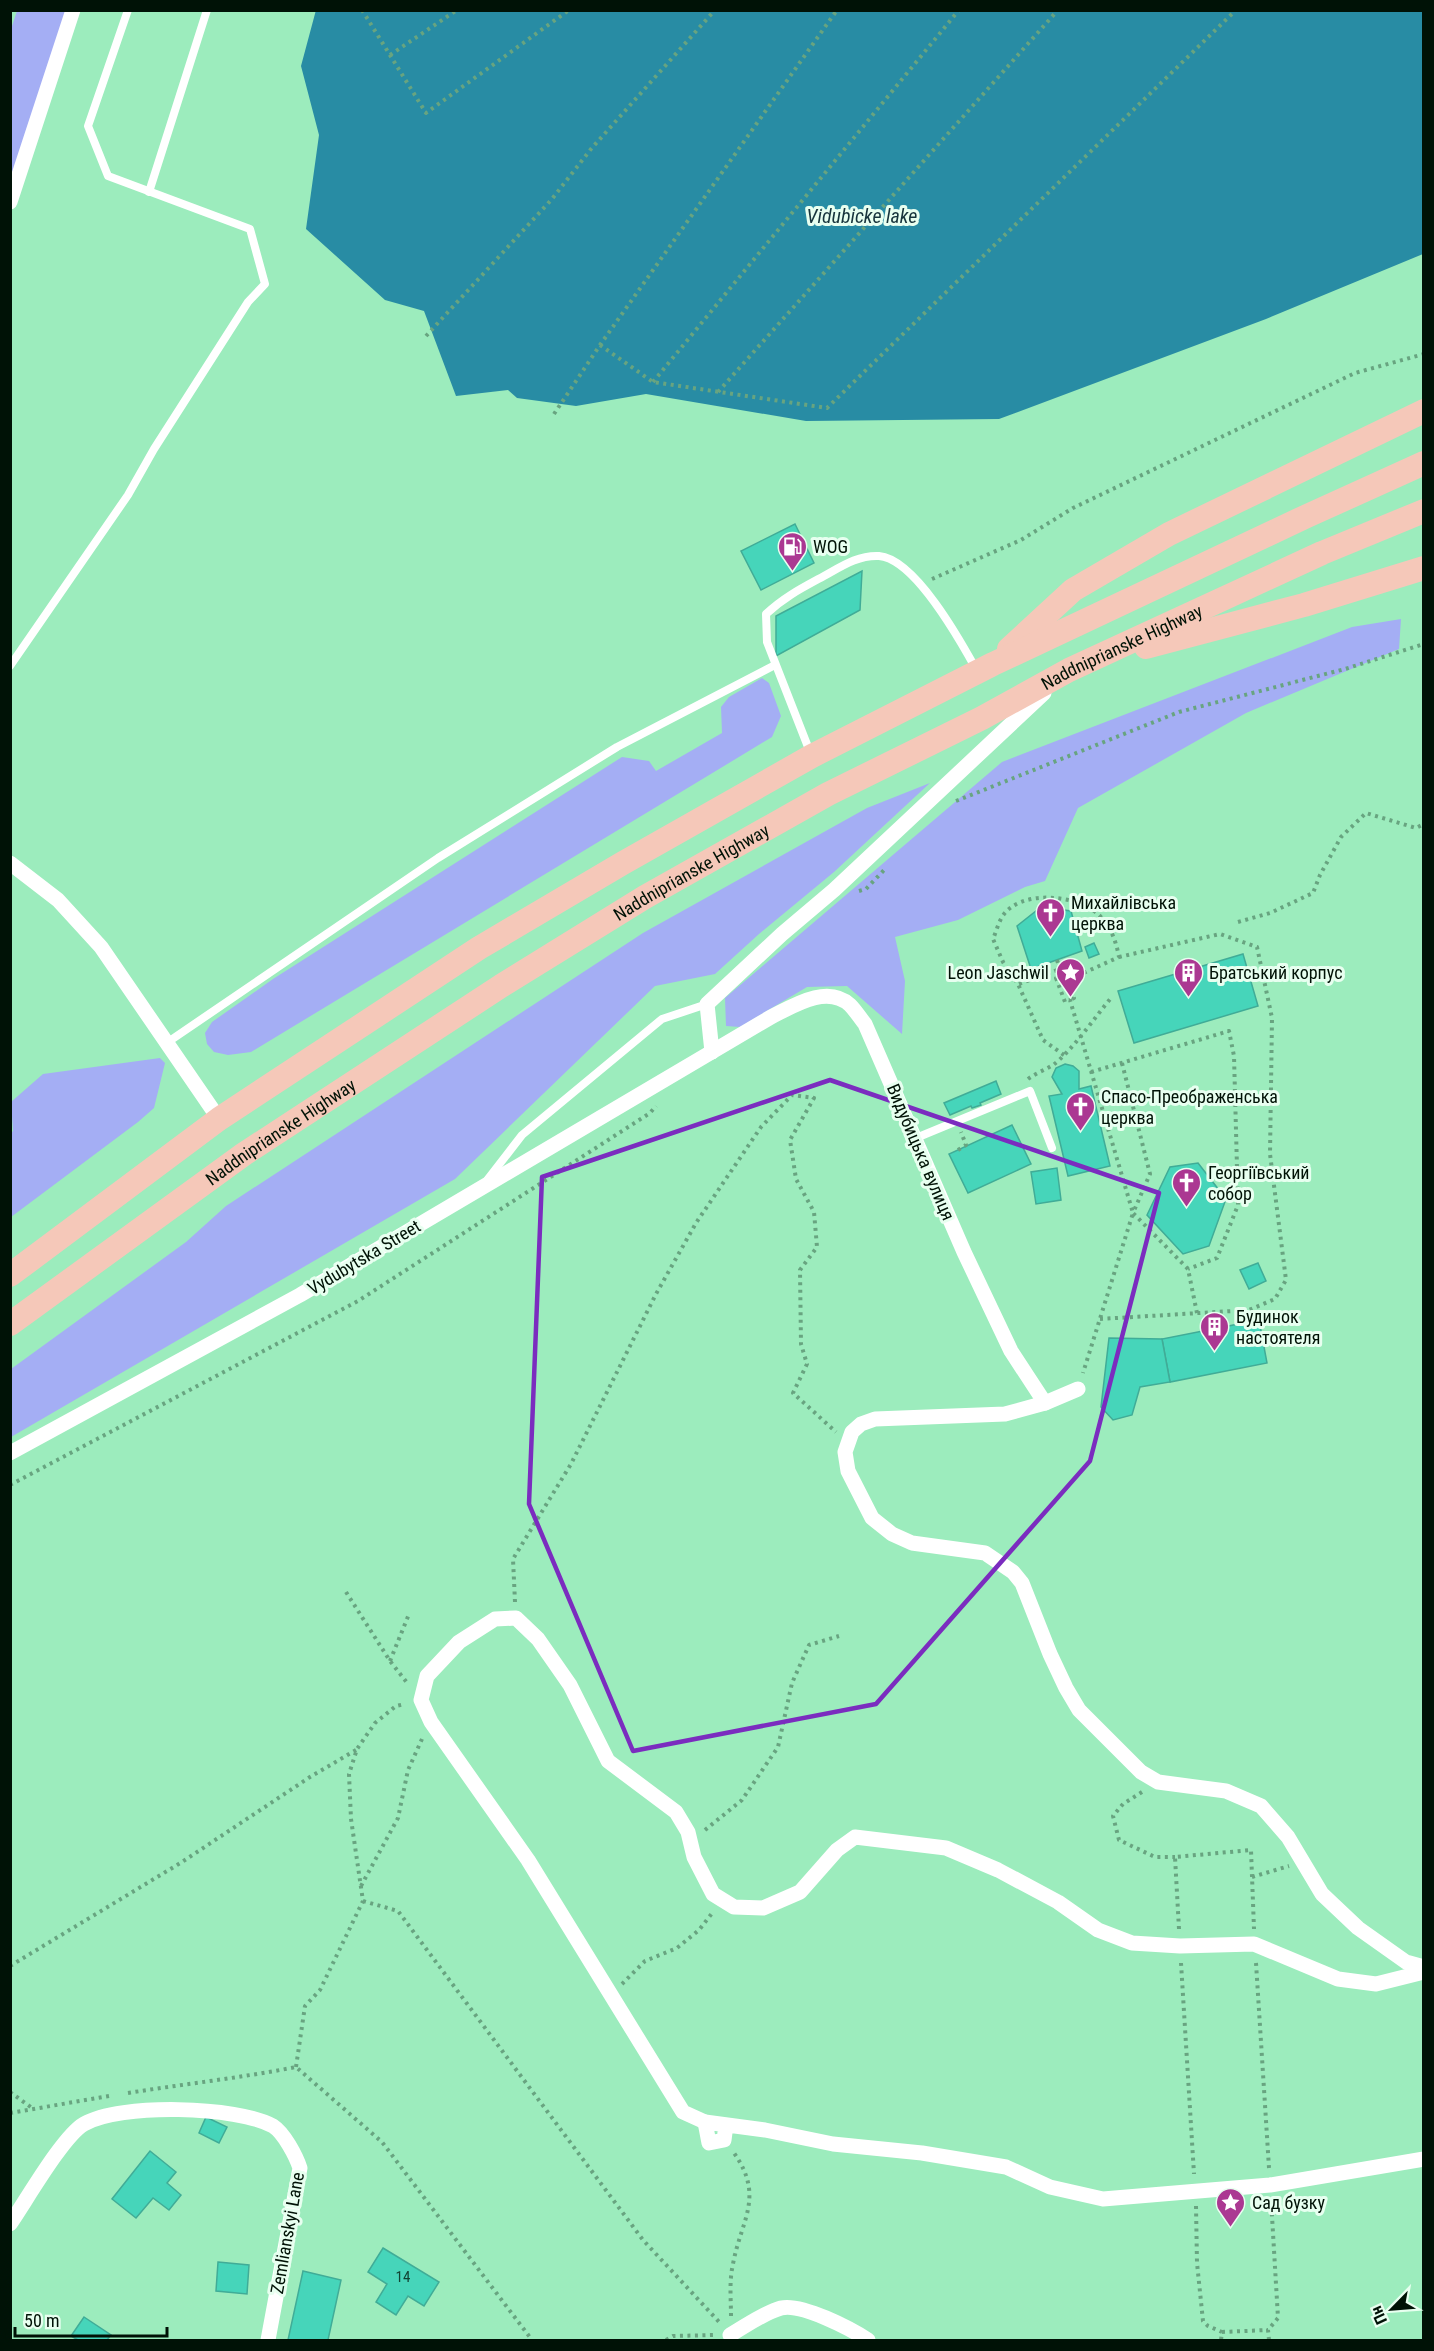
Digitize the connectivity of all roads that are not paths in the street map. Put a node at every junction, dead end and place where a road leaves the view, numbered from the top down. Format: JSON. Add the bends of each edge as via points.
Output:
{"nodes":[{"id":1,"x":73,"y":10,"type":"edge"},
{"id":2,"x":128,"y":10,"type":"edge"},
{"id":3,"x":207,"y":10,"type":"edge"},
{"id":4,"x":149,"y":192,"type":"junction"},
{"id":5,"x":10,"y":202,"type":"edge"},
{"id":6,"x":1424,"y":411,"type":"edge"},
{"id":7,"x":1424,"y":463,"type":"edge"},
{"id":8,"x":1424,"y":511,"type":"edge"},
{"id":9,"x":1424,"y":568,"type":"edge"},
{"id":10,"x":775,"y":665,"type":"junction"},
{"id":11,"x":10,"y":666,"type":"edge"},
{"id":12,"x":1076,"y":667,"type":"junction"},
{"id":13,"x":986,"y":669,"type":"junction"},
{"id":14,"x":812,"y":756,"type":"junction"},
{"id":15,"x":10,"y":862,"type":"edge"},
{"id":16,"x":706,"y":1004,"type":"junction"},
{"id":17,"x":168,"y":1042,"type":"junction"},
{"id":18,"x":712,"y":1052,"type":"junction"},
{"id":19,"x":219,"y":1119,"type":"junction"},
{"id":20,"x":916,"y":1138,"type":"junction"},
{"id":21,"x":1052,"y":1148,"type":"dead end"},
{"id":22,"x":481,"y":1188,"type":"junction"},
{"id":23,"x":10,"y":1275,"type":"edge"},
{"id":24,"x":10,"y":1324,"type":"edge"},
{"id":25,"x":1078,"y":1389,"type":"road end"},
{"id":26,"x":1045,"y":1403,"type":"junction"},
{"id":27,"x":10,"y":1453,"type":"edge"},
{"id":28,"x":1424,"y":1967,"type":"edge"},
{"id":29,"x":1424,"y":1972,"type":"edge"},
{"id":30,"x":1424,"y":2159,"type":"edge"},
{"id":31,"x":10,"y":2223,"type":"edge"},
{"id":32,"x":730,"y":2335,"type":"road end"},
{"id":33,"x":268,"y":2340,"type":"edge"},
{"id":34,"x":868,"y":2340,"type":"edge"}],
"edges":[{"from":1,"to":5,"type":"street"},
{"from":2,"to":4,"type":"lane","via":[[88,126],[108,176]]},
{"from":3,"to":4,"type":"lane"},
{"from":4,"to":11,"type":"lane","via":[[250,230],[265,284],[248,302],[128,495]]},
{"from":6,"to":13,"type":"main road","via":[[1169,534],[1073,590]]},
{"from":7,"to":13,"type":"main road"},
{"from":8,"to":12,"type":"main road","name":"Naddniprianske Highway","via":[[1322,553]]},
{"from":9,"to":12,"type":"main road"},
{"from":10,"to":13,"type":"lane","via":[[767,642],[766,614],[783,598],[858,558],[881,556],[901,565],[920,584]]},
{"from":10,"to":14,"type":"lane"},
{"from":10,"to":17,"type":"lane","via":[[618,747],[438,858]]},
{"from":12,"to":16,"type":"street","via":[[1012,720],[834,890]]},
{"from":12,"to":24,"type":"main road","name":"Naddniprianske Highway","via":[[828,794],[645,897],[244,1154]]},
{"from":13,"to":14,"type":"main road"},
{"from":14,"to":19,"type":"main road","via":[[479,948]]},
{"from":15,"to":17,"type":"street","via":[[58,900],[101,947]]},
{"from":16,"to":18,"type":"street"},
{"from":16,"to":22,"type":"lane","via":[[662,1019],[522,1135]]},
{"from":17,"to":19,"type":"street"},
{"from":18,"to":20,"type":"street","name":"Видубицька вулиця","via":[[805,999],[831,996],[849,1004],[865,1024]]},
{"from":18,"to":22,"type":"street","name":"Vydubytska Street"},
{"from":19,"to":23,"type":"main road"},
{"from":20,"to":21,"type":"lane","via":[[1030,1091]]},
{"from":20,"to":26,"type":"street","name":"Видубицька вулиця","via":[[1011,1352]]},
{"from":22,"to":27,"type":"street","name":"Vydubytska Street","via":[[300,1295]]},
{"from":25,"to":26,"type":"street"},
{"from":26,"to":28,"type":"street","via":[[1005,1414],[876,1419],[861,1424],[852,1432],[845,1452],[848,1471],[872,1518],[892,1534],[912,1543],[985,1553],[1013,1572],[1022,1583],[1050,1654],[1079,1710],[1141,1772],[1158,1782],[1226,1791],[1261,1806],[1288,1837],[1322,1894],[1358,1928],[1406,1962]]},
{"from":29,"to":30,"type":"street","via":[[1376,1984],[1338,1979],[1254,1944],[1132,1943],[1098,1930],[1058,1902],[998,1870],[946,1848],[855,1837],[837,1850],[800,1892],[764,1908],[734,1907],[713,1894],[676,1812],[608,1761],[570,1685],[538,1640],[516,1618],[495,1619],[459,1642],[427,1676],[421,1700],[431,1722],[528,1860],[683,2112],[725,2132],[765,2130],[832,2144],[1006,2167],[1050,2187],[1103,2199],[1270,2186]]},
{"from":31,"to":33,"type":"street","name":"Zemlianskyi Lane","via":[[59,2150],[83,2124],[111,2115],[170,2109],[233,2113],[274,2127],[295,2153],[300,2168]]},
{"from":32,"to":34,"type":"street","via":[[783,2308],[805,2311],[846,2326]]}]}
